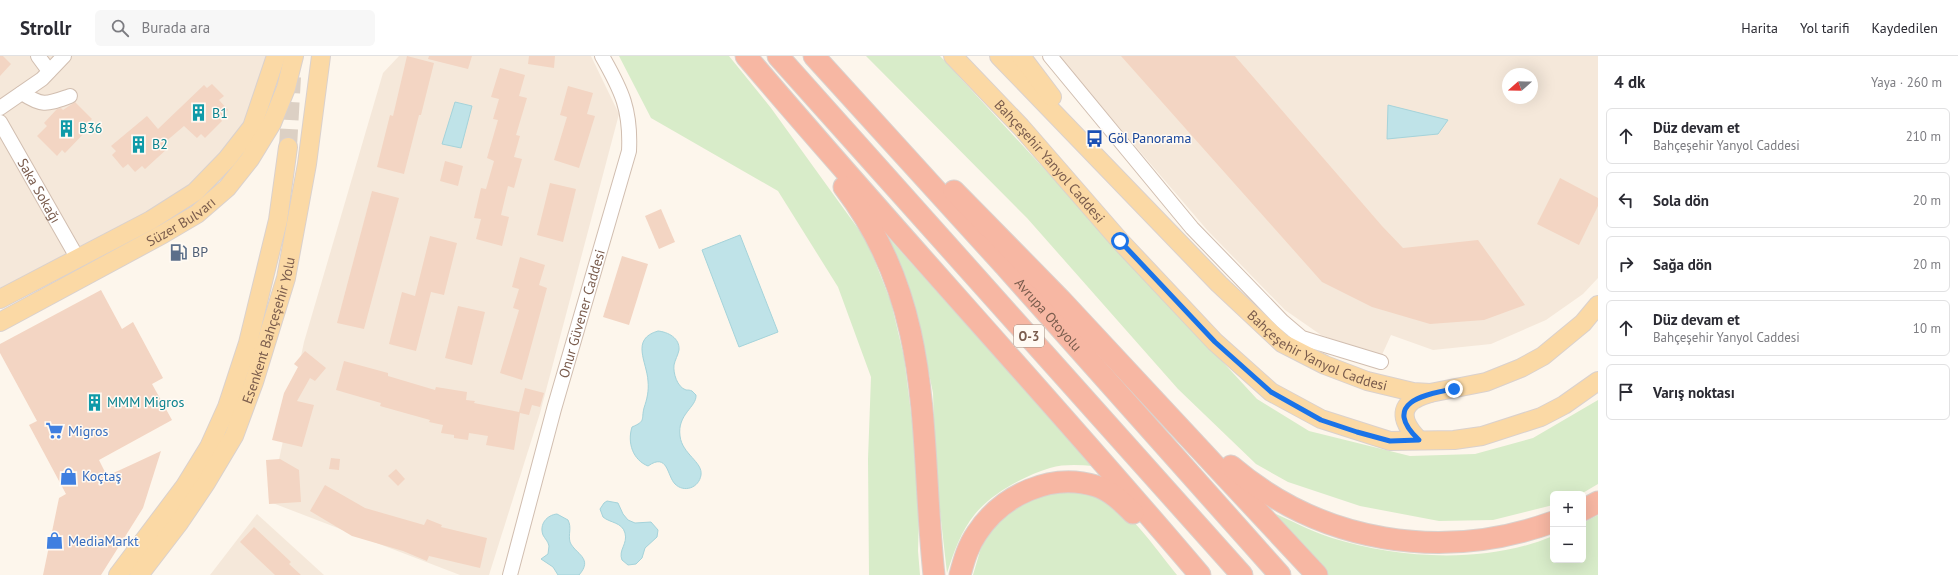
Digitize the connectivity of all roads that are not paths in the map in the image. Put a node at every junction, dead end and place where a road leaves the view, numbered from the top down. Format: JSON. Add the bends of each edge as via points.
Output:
{"nodes":[{"id":1,"x":38,"y":56,"type":"edge"},
{"id":2,"x":64,"y":56,"type":"edge"},
{"id":3,"x":276,"y":56,"type":"edge"},
{"id":4,"x":294,"y":56,"type":"edge"},
{"id":5,"x":321,"y":56,"type":"edge"},
{"id":6,"x":602,"y":56,"type":"edge"},
{"id":7,"x":746,"y":56,"type":"edge"},
{"id":8,"x":778,"y":56,"type":"edge"},
{"id":9,"x":814,"y":56,"type":"edge"},
{"id":10,"x":953,"y":56,"type":"edge"},
{"id":11,"x":965,"y":56,"type":"edge"},
{"id":12,"x":999,"y":56,"type":"edge"},
{"id":13,"x":1021,"y":56,"type":"edge"},
{"id":14,"x":1050,"y":56,"type":"edge"},
{"id":15,"x":49,"y":72,"type":"junction"},
{"id":16,"x":22,"y":93,"type":"junction"},
{"id":17,"x":70,"y":96,"type":"dead end"},
{"id":18,"x":0,"y":108,"type":"edge"},
{"id":19,"x":798,"y":116,"type":"junction"},
{"id":20,"x":0,"y":122,"type":"edge"},
{"id":21,"x":1021,"y":127,"type":"junction"},
{"id":22,"x":288,"y":147,"type":"tunnel mouth"},
{"id":23,"x":1101,"y":161,"type":"junction"},
{"id":24,"x":915,"y":166,"type":"junction"},
{"id":25,"x":78,"y":259,"type":"junction"},
{"id":26,"x":0,"y":299,"type":"edge"},
{"id":27,"x":1598,"y":305,"type":"edge"},
{"id":28,"x":0,"y":322,"type":"edge"},
{"id":29,"x":1116,"y":360,"type":"junction"},
{"id":30,"x":1381,"y":362,"type":"dead end"},
{"id":31,"x":1598,"y":381,"type":"edge"},
{"id":32,"x":1430,"y":393,"type":"junction"},
{"id":33,"x":1419,"y":440,"type":"junction"},
{"id":34,"x":1598,"y":502,"type":"edge"},
{"id":35,"x":1586,"y":508,"type":"edge"},
{"id":36,"x":1550,"y":523,"type":"edge"},
{"id":37,"x":1198,"y":574,"type":"edge"},
{"id":38,"x":118,"y":575,"type":"edge"},
{"id":39,"x":139,"y":575,"type":"edge"},
{"id":40,"x":510,"y":575,"type":"edge"},
{"id":41,"x":934,"y":575,"type":"edge"},
{"id":42,"x":960,"y":575,"type":"edge"},
{"id":43,"x":1242,"y":575,"type":"edge"},
{"id":44,"x":1280,"y":575,"type":"edge"},
{"id":45,"x":1317,"y":575,"type":"edge"}],
"edges":[{"from":1,"to":15,"type":"street"},
{"from":2,"to":15,"type":"street"},
{"from":3,"to":25,"type":"main road","name":"Süzer Bulvarı","via":[[252,127],[196,192],[151,220]]},
{"from":4,"to":28,"type":"main road","name":"Süzer Bulvarı","via":[[286,88],[272,123],[250,159],[227,188],[197,214]]},
{"from":5,"to":39,"type":"main road","name":"Esenkent Bahçeşehir Yolu","via":[[307,164],[286,278],[254,382],[234,436],[206,483]]},
{"from":6,"to":40,"type":"street","name":"Onur Güvener Caddesi","via":[[625,102],[630,128],[629,151],[554,409]]},
{"from":7,"to":19,"type":"highway"},
{"from":8,"to":43,"type":"highway","name":"Avrupa Otoyolu","number":"O-3"},
{"from":9,"to":24,"type":"highway","name":"Avrupa Otoyolu","number":"O-3"},
{"from":10,"to":21,"type":"main road","name":"Bahçeşehir Yanyol Caddesi"},
{"from":11,"to":21,"type":"main road"},
{"from":12,"to":23,"type":"main road","name":"Bahçeşehir Yanyol Caddesi"},
{"from":13,"to":23,"type":"main road"},
{"from":14,"to":30,"type":"street","via":[[1192,228],[1282,321],[1302,338]]},
{"from":15,"to":16,"type":"street"},
{"from":16,"to":17,"type":"street","via":[[35,102],[49,103]]},
{"from":16,"to":18,"type":"street"},
{"from":19,"to":37,"type":"highway","via":[[941,282],[1126,488]]},
{"from":19,"to":41,"type":"highway","via":[[815,148],[867,221],[896,281],[906,313],[914,342],[924,416]]},
{"from":20,"to":25,"type":"street","name":"Saka Sokağı"},
{"from":21,"to":33,"type":"main road","name":"Bahçeşehir Yanyol Caddesi","via":[[1120,241],[1215,342],[1271,392],[1321,420],[1357,432],[1390,441]]},
{"from":22,"to":38,"type":"main road","name":"Esenkent Bahçeşehir Yolu","via":[[278,220],[269,259],[248,343],[227,407],[209,447],[185,486]]},
{"from":23,"to":32,"type":"main road","name":"Bahçeşehir Yanyol Caddesi","via":[[1219,284],[1282,343],[1325,365],[1367,381],[1413,392]]},
{"from":24,"to":29,"type":"highway","via":[[937,178],[968,204]]},
{"from":24,"to":44,"type":"highway","name":"Avrupa Otoyolu","number":"O-3"},
{"from":25,"to":26,"type":"main road","name":"Süzer Bulvarı"},
{"from":27,"to":32,"type":"main road","name":"Bahçeşehir Yanyol Caddesi","via":[[1583,323],[1563,340],[1543,356],[1521,368],[1486,382]]},
{"from":29,"to":36,"type":"highway","via":[[1142,379],[1239,474],[1287,505],[1316,518],[1401,542],[1434,544],[1463,543],[1498,537]]},
{"from":29,"to":45,"type":"highway"},
{"from":31,"to":33,"type":"main road","name":"Bahçeşehir Yanyol Caddesi","via":[[1564,405],[1512,428],[1454,440]]},
{"from":32,"to":33,"type":"main road","via":[[1412,401],[1405,411],[1408,430]]},
{"from":34,"to":35,"type":"highway"},
{"from":37,"to":42,"type":"highway","via":[[1183,564],[1112,494],[1097,486],[1057,482],[1025,492],[999,507],[977,533],[966,554]]}]}
